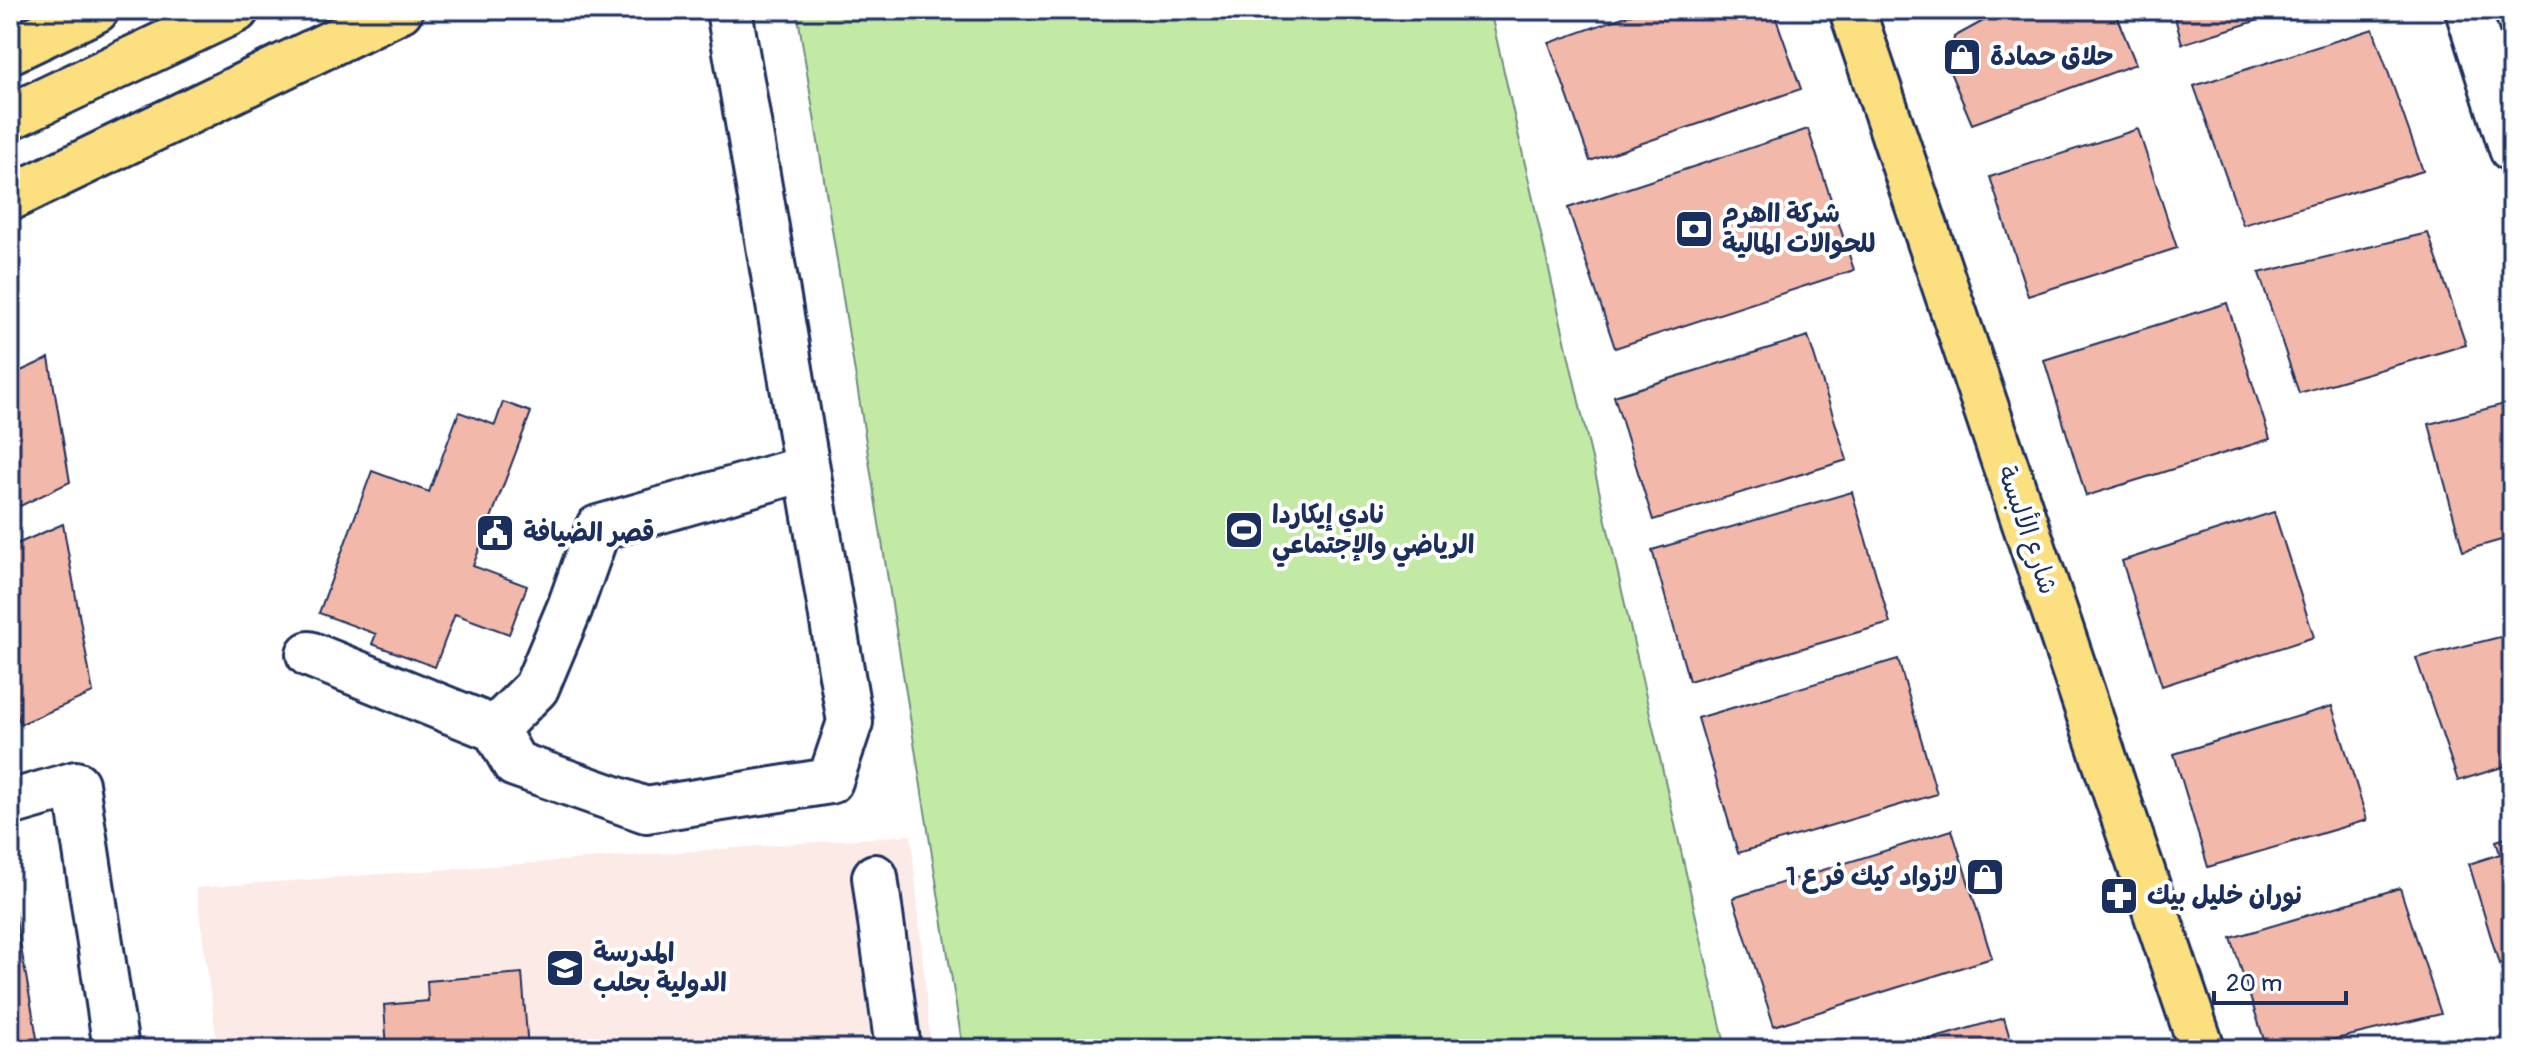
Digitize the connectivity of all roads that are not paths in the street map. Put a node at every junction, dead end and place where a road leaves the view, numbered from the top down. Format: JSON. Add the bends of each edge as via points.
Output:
{"nodes":[{"id":1,"x":96,"y":10,"type":"edge"},
{"id":2,"x":236,"y":10,"type":"edge"},
{"id":3,"x":400,"y":10,"type":"edge"},
{"id":4,"x":729,"y":10,"type":"edge"},
{"id":5,"x":1852,"y":10,"type":"edge"},
{"id":6,"x":2468,"y":10,"type":"edge"},
{"id":7,"x":10,"y":51,"type":"edge"},
{"id":8,"x":10,"y":117,"type":"edge"},
{"id":9,"x":2512,"y":149,"type":"edge"},
{"id":10,"x":10,"y":198,"type":"edge"},
{"id":11,"x":807,"y":468,"type":"junction"},
{"id":12,"x":309,"y":654,"type":"dead end"},
{"id":13,"x":495,"y":729,"type":"junction"},
{"id":14,"x":10,"y":803,"type":"edge"},
{"id":15,"x":875,"y":877,"type":"dead end"},
{"id":16,"x":116,"y":1049,"type":"edge"},
{"id":17,"x":898,"y":1049,"type":"edge"},
{"id":18,"x":2202,"y":1049,"type":"edge"}],
"edges":[{"from":1,"to":7,"type":"main road"},
{"from":2,"to":8,"type":"main road"},
{"from":3,"to":10,"type":"main road"},
{"from":4,"to":11,"type":"street"},
{"from":5,"to":18,"type":"main road","name":"شارع الألبسة"},
{"from":6,"to":9,"type":"street"},
{"from":11,"to":13,"type":"street","via":[[598,528],[536,688]]},
{"from":11,"to":13,"type":"street","via":[[850,722],[830,781],[646,810],[515,764]]},
{"from":12,"to":13,"type":"street"},
{"from":14,"to":16,"type":"street","via":[[76,784]]},
{"from":15,"to":17,"type":"street"}]}
